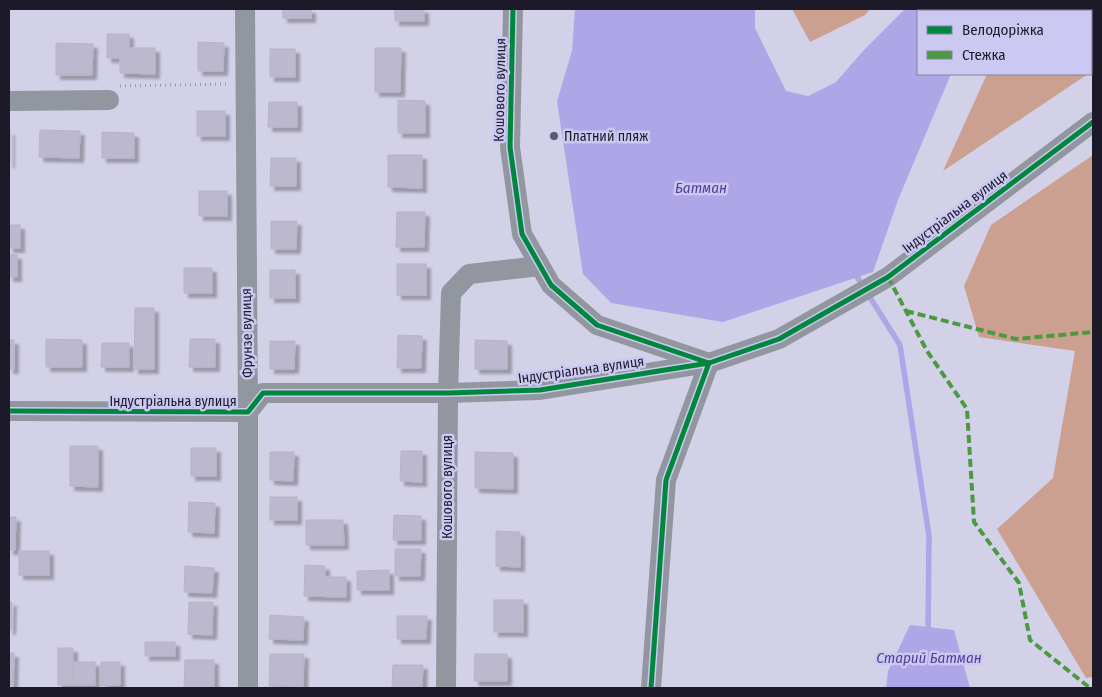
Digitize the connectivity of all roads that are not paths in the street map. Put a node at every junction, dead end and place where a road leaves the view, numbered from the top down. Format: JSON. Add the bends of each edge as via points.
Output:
{"nodes":[{"id":1,"x":245,"y":9,"type":"edge"},
{"id":2,"x":513,"y":9,"type":"edge"},
{"id":3,"x":9,"y":100,"type":"edge"},
{"id":4,"x":109,"y":100,"type":"road end"},
{"id":5,"x":1093,"y":122,"type":"edge"},
{"id":6,"x":540,"y":266,"type":"junction"},
{"id":7,"x":709,"y":363,"type":"junction"},
{"id":8,"x":448,"y":393,"type":"junction"},
{"id":9,"x":9,"y":411,"type":"edge"},
{"id":10,"x":248,"y":412,"type":"junction"},
{"id":11,"x":248,"y":688,"type":"edge"},
{"id":12,"x":446,"y":688,"type":"edge"},
{"id":13,"x":651,"y":688,"type":"edge"}],
"edges":[{"from":1,"to":10,"type":"street","name":"Фрунзе вулиця"},
{"from":2,"to":6,"type":"street","name":"Кошового вулиця","via":[[510,147],[522,234]]},
{"from":3,"to":4,"type":"street"},
{"from":5,"to":7,"type":"street","name":"Індустріальна вулиця","via":[[888,277],[779,339]]},
{"from":6,"to":7,"type":"street","name":"Кошового вулиця","via":[[551,284],[597,325]]},
{"from":6,"to":8,"type":"street","name":"Кошового вулиця","via":[[470,274],[451,293]]},
{"from":7,"to":8,"type":"street","name":"Індустріальна вулиця","via":[[540,390]]},
{"from":7,"to":13,"type":"street","via":[[666,480]]},
{"from":8,"to":10,"type":"street","name":"Індустріальна вулиця","via":[[263,393]]},
{"from":8,"to":12,"type":"street","name":"Кошового вулиця"},
{"from":9,"to":10,"type":"street","name":"Індустріальна вулиця"},
{"from":10,"to":11,"type":"street","name":"Фрунзе вулиця"}]}
